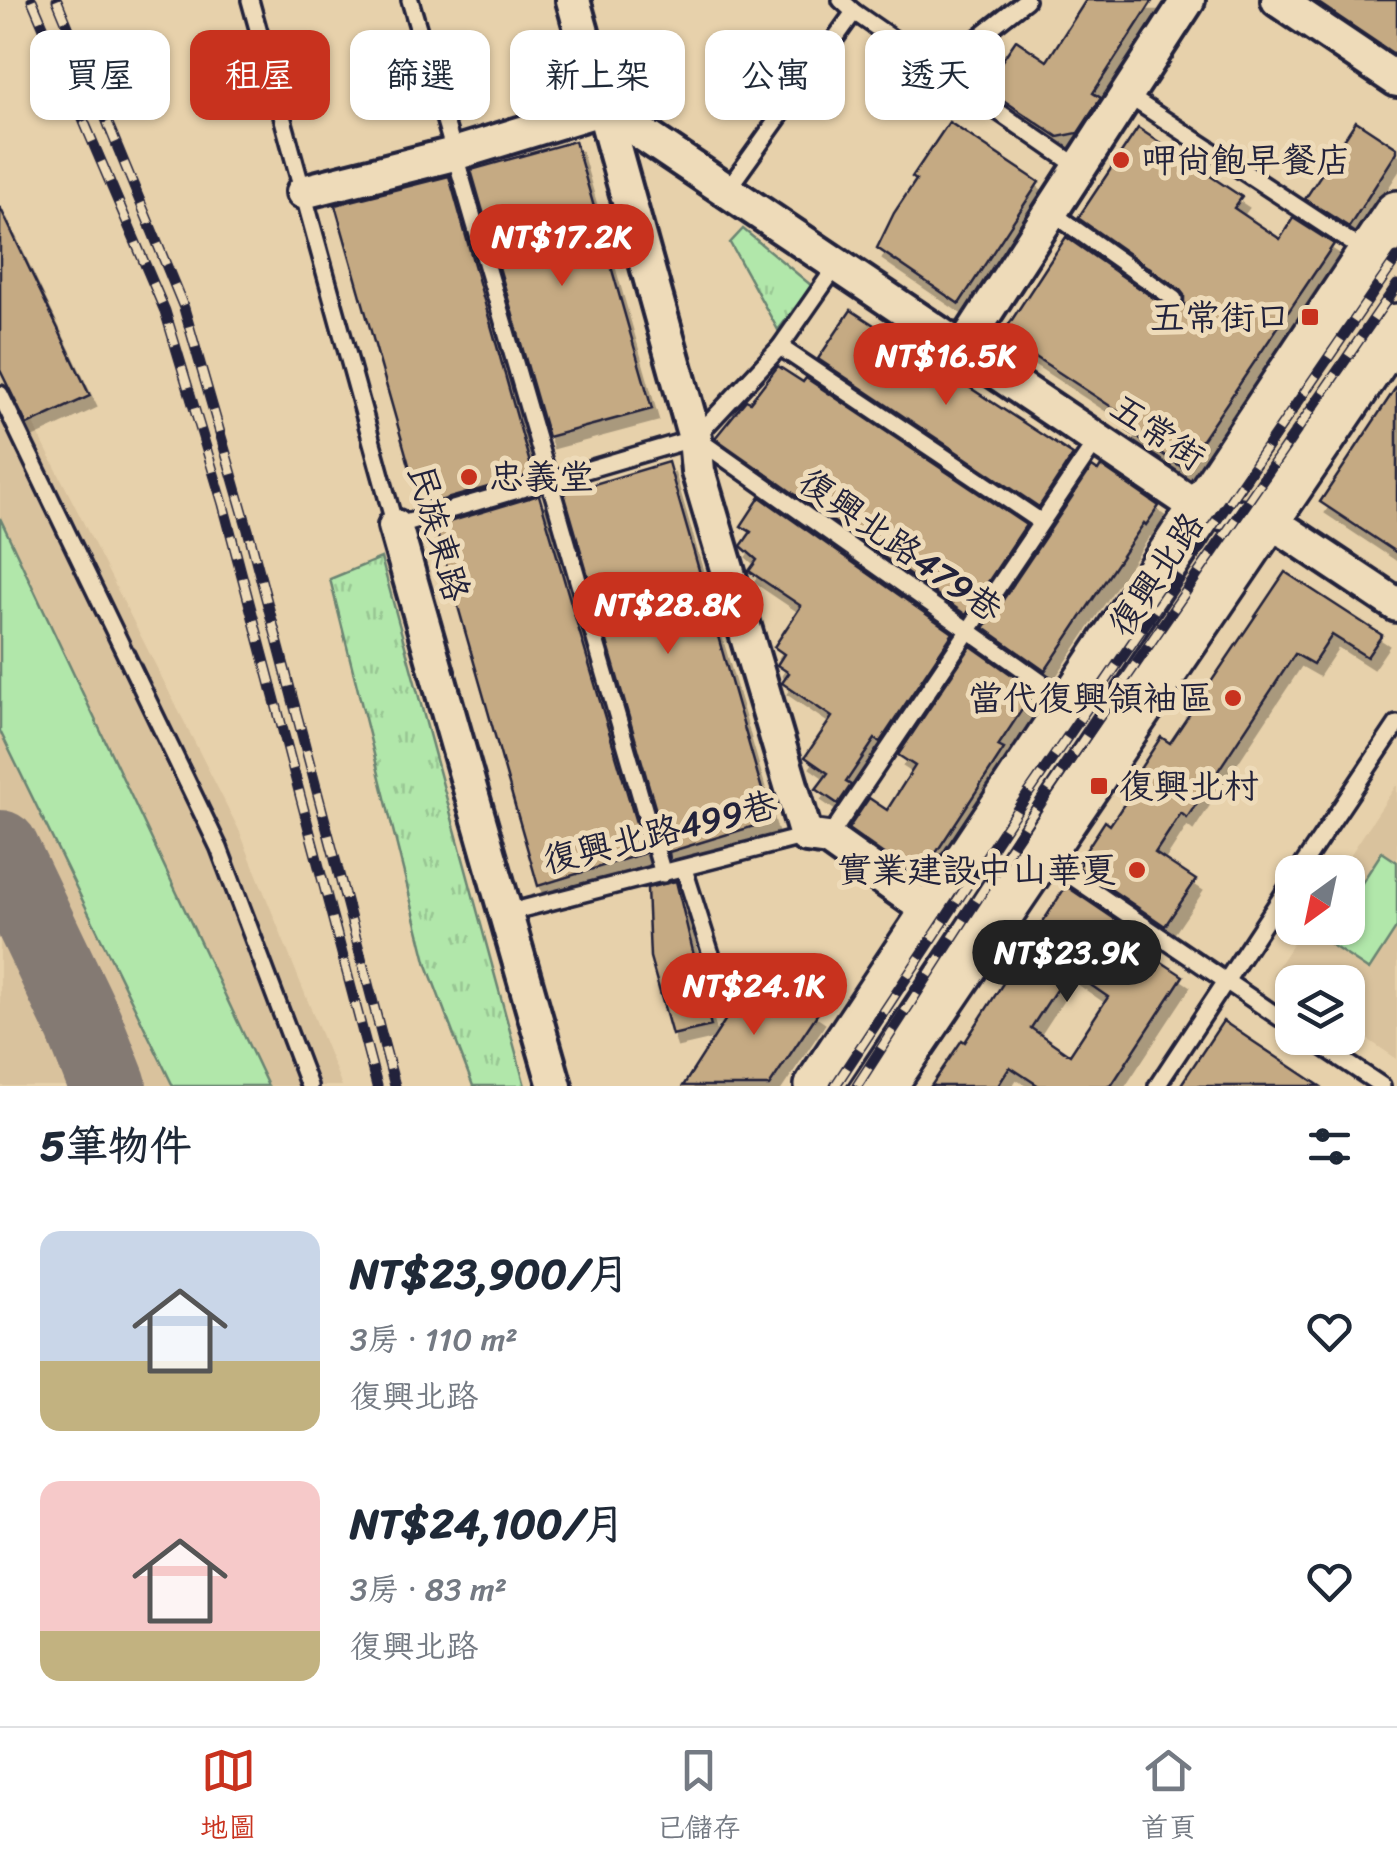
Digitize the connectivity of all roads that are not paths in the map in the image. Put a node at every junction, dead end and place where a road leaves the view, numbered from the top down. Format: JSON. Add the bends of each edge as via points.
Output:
{"nodes":[{"id":1,"x":250,"y":0,"type":"edge"},
{"id":2,"x":410,"y":0,"type":"edge"},
{"id":3,"x":573,"y":0,"type":"edge"},
{"id":4,"x":842,"y":0,"type":"edge"},
{"id":5,"x":1026,"y":0,"type":"edge"},
{"id":6,"x":1188,"y":0,"type":"edge"},
{"id":7,"x":1278,"y":0,"type":"edge"},
{"id":8,"x":854,"y":12,"type":"junction"},
{"id":9,"x":582,"y":30,"type":"edge"},
{"id":10,"x":880,"y":30,"type":"edge"},
{"id":11,"x":988,"y":30,"type":"edge"},
{"id":12,"x":1397,"y":80,"type":"edge"},
{"id":13,"x":1127,"y":96,"type":"junction"},
{"id":14,"x":1005,"y":117,"type":"edge"},
{"id":15,"x":565,"y":120,"type":"edge"},
{"id":16,"x":607,"y":120,"type":"edge"},
{"id":17,"x":622,"y":120,"type":"edge"},
{"id":18,"x":454,"y":154,"type":"junction"},
{"id":19,"x":1080,"y":168,"type":"junction"},
{"id":20,"x":727,"y":190,"type":"junction"},
{"id":21,"x":303,"y":192,"type":"junction"},
{"id":22,"x":1051,"y":212,"type":"junction"},
{"id":23,"x":1397,"y":214,"type":"edge"},
{"id":24,"x":1370,"y":254,"type":"junction"},
{"id":25,"x":837,"y":264,"type":"junction"},
{"id":26,"x":1174,"y":298,"type":"dead end"},
{"id":27,"x":1397,"y":327,"type":"edge"},
{"id":28,"x":780,"y":347,"type":"junction"},
{"id":29,"x":962,"y":349,"type":"junction"},
{"id":30,"x":0,"y":394,"type":"edge"},
{"id":31,"x":696,"y":438,"type":"junction"},
{"id":32,"x":1097,"y":440,"type":"junction"},
{"id":33,"x":548,"y":484,"type":"junction"},
{"id":34,"x":1200,"y":509,"type":"junction"},
{"id":35,"x":1040,"y":521,"type":"junction"},
{"id":36,"x":1265,"y":521,"type":"junction"},
{"id":37,"x":396,"y":526,"type":"junction"},
{"id":38,"x":1397,"y":605,"type":"edge"},
{"id":39,"x":968,"y":630,"type":"junction"},
{"id":40,"x":1071,"y":703,"type":"junction"},
{"id":41,"x":1397,"y":724,"type":"edge"},
{"id":42,"x":817,"y":838,"type":"junction"},
{"id":43,"x":1039,"y":855,"type":"junction"},
{"id":44,"x":1309,"y":855,"type":"edge"},
{"id":45,"x":684,"y":869,"type":"junction"},
{"id":46,"x":663,"y":874,"type":"junction"},
{"id":47,"x":1275,"y":907,"type":"edge"},
{"id":48,"x":506,"y":913,"type":"junction"},
{"id":49,"x":932,"y":913,"type":"junction"},
{"id":50,"x":718,"y":973,"type":"dead end"},
{"id":51,"x":1226,"y":981,"type":"junction"},
{"id":52,"x":1275,"y":1014,"type":"edge"},
{"id":53,"x":1336,"y":1055,"type":"edge"},
{"id":54,"x":309,"y":1086,"type":"edge"},
{"id":55,"x":554,"y":1086,"type":"edge"},
{"id":56,"x":818,"y":1086,"type":"edge"},
{"id":57,"x":883,"y":1086,"type":"edge"},
{"id":58,"x":1156,"y":1086,"type":"edge"},
{"id":59,"x":1382,"y":1086,"type":"edge"}],
"edges":[{"from":1,"to":21,"type":"lane","name":"民族東路"},
{"from":2,"to":18,"type":"lane"},
{"from":3,"to":9,"type":"street"},
{"from":4,"to":8,"type":"lane"},
{"from":5,"to":11,"type":"lane"},
{"from":6,"to":13,"type":"street"},
{"from":7,"to":12,"type":"street"},
{"from":8,"to":10,"type":"lane"},
{"from":8,"to":20,"type":"lane"},
{"from":13,"to":19,"type":"street"},
{"from":13,"to":24,"type":"lane"},
{"from":14,"to":19,"type":"lane"},
{"from":15,"to":18,"type":"street"},
{"from":16,"to":31,"type":"street"},
{"from":17,"to":20,"type":"street","name":"五常街"},
{"from":18,"to":21,"type":"street"},
{"from":18,"to":33,"type":"lane"},
{"from":19,"to":22,"type":"street"},
{"from":20,"to":25,"type":"street","name":"五常街"},
{"from":21,"to":37,"type":"lane","name":"民族東路"},
{"from":22,"to":26,"type":"lane"},
{"from":22,"to":29,"type":"street"},
{"from":23,"to":24,"type":"main road","name":"復興北路"},
{"from":24,"to":34,"type":"main road","name":"復興北路"},
{"from":25,"to":28,"type":"lane"},
{"from":25,"to":29,"type":"street","name":"五常街"},
{"from":27,"to":36,"type":"main road","name":"復興北路"},
{"from":28,"to":31,"type":"lane"},
{"from":28,"to":35,"type":"lane"},
{"from":29,"to":32,"type":"street","name":"五常街"},
{"from":30,"to":54,"type":"lane","via":[[219,848]]},
{"from":31,"to":33,"type":"lane"},
{"from":31,"to":39,"type":"lane","name":"復興北路479巷"},
{"from":31,"to":42,"type":"street","via":[[698,470]]},
{"from":32,"to":34,"type":"street","name":"五常街"},
{"from":32,"to":35,"type":"lane"},
{"from":33,"to":37,"type":"lane"},
{"from":33,"to":46,"type":"lane"},
{"from":34,"to":36,"type":"street","name":"五常街"},
{"from":34,"to":40,"type":"main road","name":"復興北路"},
{"from":35,"to":39,"type":"lane"},
{"from":36,"to":38,"type":"street","name":"五常街"},
{"from":36,"to":43,"type":"main road","name":"復興北路"},
{"from":37,"to":48,"type":"street","name":"民族東路"},
{"from":39,"to":40,"type":"lane","name":"復興北路479巷"},
{"from":39,"to":42,"type":"lane"},
{"from":40,"to":49,"type":"main road","name":"復興北路"},
{"from":41,"to":44,"type":"lane"},
{"from":42,"to":45,"type":"lane","name":"復興北路499巷"},
{"from":42,"to":49,"type":"street","name":"復興北路499巷"},
{"from":43,"to":51,"type":"lane"},
{"from":43,"to":57,"type":"main road","name":"復興北路"},
{"from":45,"to":46,"type":"lane","name":"復興北路499巷"},
{"from":45,"to":50,"type":"lane"},
{"from":46,"to":48,"type":"lane","name":"復興北路499巷"},
{"from":47,"to":51,"type":"lane"},
{"from":48,"to":55,"type":"street","name":"民族東路"},
{"from":49,"to":56,"type":"main road","name":"復興北路"},
{"from":51,"to":52,"type":"lane"},
{"from":51,"to":58,"type":"lane"},
{"from":53,"to":59,"type":"lane"}]}
